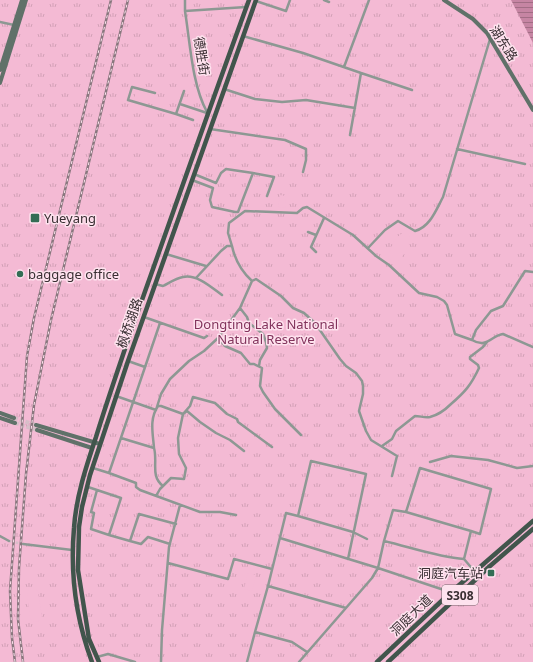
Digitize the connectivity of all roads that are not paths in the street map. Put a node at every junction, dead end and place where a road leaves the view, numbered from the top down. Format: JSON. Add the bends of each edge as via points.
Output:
{"nodes":[{"id":1,"x":22,"y":0,"type":"edge"},
{"id":2,"x":26,"y":0,"type":"edge"},
{"id":3,"x":185,"y":0,"type":"edge"},
{"id":4,"x":248,"y":0,"type":"edge"},
{"id":5,"x":256,"y":0,"type":"edge"},
{"id":6,"x":290,"y":0,"type":"edge"},
{"id":7,"x":324,"y":0,"type":"edge"},
{"id":8,"x":369,"y":0,"type":"edge"},
{"id":9,"x":444,"y":0,"type":"edge"},
{"id":10,"x":329,"y":2,"type":"dead end"},
{"id":11,"x":246,"y":7,"type":"junction"},
{"id":12,"x":185,"y":11,"type":"junction"},
{"id":13,"x":0,"y":22,"type":"edge"},
{"id":14,"x":14,"y":26,"type":"junction"},
{"id":15,"x":243,"y":36,"type":"junction"},
{"id":16,"x":490,"y":38,"type":"junction"},
{"id":17,"x":344,"y":67,"type":"junction"},
{"id":18,"x":0,"y":70,"type":"edge"},
{"id":19,"x":361,"y":73,"type":"junction"},
{"id":20,"x":0,"y":83,"type":"edge"},
{"id":21,"x":224,"y":89,"type":"junction"},
{"id":22,"x":412,"y":90,"type":"dead end"},
{"id":23,"x":184,"y":91,"type":"dead end"},
{"id":24,"x":155,"y":93,"type":"dead end"},
{"id":25,"x":180,"y":104,"type":"junction"},
{"id":26,"x":355,"y":108,"type":"junction"},
{"id":27,"x":533,"y":110,"type":"edge"},
{"id":28,"x":208,"y":113,"type":"junction"},
{"id":29,"x":176,"y":114,"type":"junction"},
{"id":30,"x":193,"y":120,"type":"dead end"},
{"id":31,"x":210,"y":129,"type":"junction"},
{"id":32,"x":350,"y":135,"type":"dead end"},
{"id":33,"x":457,"y":149,"type":"junction"},
{"id":34,"x":525,"y":164,"type":"dead end"},
{"id":35,"x":303,"y":172,"type":"dead end"},
{"id":36,"x":253,"y":173,"type":"junction"},
{"id":37,"x":194,"y":174,"type":"junction"},
{"id":38,"x":192,"y":180,"type":"junction"},
{"id":39,"x":216,"y":182,"type":"junction"},
{"id":40,"x":213,"y":188,"type":"junction"},
{"id":41,"x":267,"y":196,"type":"dead end"},
{"id":42,"x":324,"y":218,"type":"junction"},
{"id":43,"x":308,"y":232,"type":"dead end"},
{"id":44,"x":316,"y":235,"type":"junction"},
{"id":45,"x":232,"y":246,"type":"junction"},
{"id":46,"x":368,"y":248,"type":"junction"},
{"id":47,"x":316,"y":252,"type":"dead end"},
{"id":48,"x":166,"y":254,"type":"junction"},
{"id":49,"x":206,"y":266,"type":"junction"},
{"id":50,"x":533,"y":272,"type":"edge"},
{"id":51,"x":196,"y":278,"type":"junction"},
{"id":52,"x":252,"y":281,"type":"junction"},
{"id":53,"x":155,"y":284,"type":"junction"},
{"id":54,"x":222,"y":295,"type":"dead end"},
{"id":55,"x":240,"y":308,"type":"junction"},
{"id":56,"x":143,"y":317,"type":"junction"},
{"id":57,"x":160,"y":323,"type":"junction"},
{"id":58,"x":207,"y":336,"type":"dead end"},
{"id":59,"x":218,"y":338,"type":"junction"},
{"id":60,"x":472,"y":340,"type":"junction"},
{"id":61,"x":488,"y":342,"type":"junction"},
{"id":62,"x":533,"y":347,"type":"edge"},
{"id":63,"x":128,"y":361,"type":"junction"},
{"id":64,"x":259,"y":366,"type":"junction"},
{"id":65,"x":145,"y":367,"type":"junction"},
{"id":66,"x":116,"y":396,"type":"junction"},
{"id":67,"x":134,"y":402,"type":"junction"},
{"id":68,"x":156,"y":410,"type":"junction"},
{"id":69,"x":0,"y":414,"type":"edge"},
{"id":70,"x":183,"y":414,"type":"junction"},
{"id":71,"x":0,"y":418,"type":"edge"},
{"id":72,"x":36,"y":425,"type":"tunnel mouth"},
{"id":73,"x":37,"y":430,"type":"tunnel mouth"},
{"id":74,"x":301,"y":435,"type":"dead end"},
{"id":75,"x":121,"y":438,"type":"junction"},
{"id":76,"x":94,"y":442,"type":"junction"},
{"id":77,"x":100,"y":444,"type":"junction"},
{"id":78,"x":382,"y":446,"type":"junction"},
{"id":79,"x":92,"y":448,"type":"junction"},
{"id":80,"x":154,"y":448,"type":"junction"},
{"id":81,"x":272,"y":448,"type":"dead end"},
{"id":82,"x":244,"y":451,"type":"dead end"},
{"id":83,"x":430,"y":462,"type":"dead end"},
{"id":84,"x":533,"y":466,"type":"edge"},
{"id":85,"x":92,"y":468,"type":"junction"},
{"id":86,"x":109,"y":473,"type":"junction"},
{"id":87,"x":392,"y":476,"type":"dead end"},
{"id":88,"x":163,"y":486,"type":"junction"},
{"id":89,"x":87,"y":487,"type":"junction"},
{"id":90,"x":97,"y":490,"type":"junction"},
{"id":91,"x":156,"y":496,"type":"junction"},
{"id":92,"x":180,"y":505,"type":"junction"},
{"id":93,"x":406,"y":512,"type":"junction"},
{"id":94,"x":236,"y":515,"type":"dead end"},
{"id":95,"x":298,"y":516,"type":"junction"},
{"id":96,"x":533,"y":521,"type":"edge"},
{"id":97,"x":176,"y":524,"type":"junction"},
{"id":98,"x":533,"y":529,"type":"edge"},
{"id":99,"x":471,"y":531,"type":"junction"},
{"id":100,"x":353,"y":532,"type":"junction"},
{"id":101,"x":109,"y":535,"type":"junction"},
{"id":102,"x":0,"y":536,"type":"edge"},
{"id":103,"x":280,"y":538,"type":"junction"},
{"id":104,"x":366,"y":539,"type":"dead end"},
{"id":105,"x":9,"y":541,"type":"tunnel mouth"},
{"id":106,"x":130,"y":541,"type":"junction"},
{"id":107,"x":384,"y":541,"type":"junction"},
{"id":108,"x":23,"y":544,"type":"tunnel mouth"},
{"id":109,"x":170,"y":544,"type":"junction"},
{"id":110,"x":73,"y":550,"type":"junction"},
{"id":111,"x":348,"y":559,"type":"junction"},
{"id":112,"x":464,"y":559,"type":"junction"},
{"id":113,"x":168,"y":563,"type":"junction"},
{"id":114,"x":378,"y":568,"type":"junction"},
{"id":115,"x":272,"y":569,"type":"junction"},
{"id":116,"x":475,"y":572,"type":"junction"},
{"id":117,"x":268,"y":586,"type":"junction"},
{"id":118,"x":450,"y":593,"type":"junction"},
{"id":119,"x":346,"y":608,"type":"junction"},
{"id":120,"x":255,"y":632,"type":"junction"},
{"id":121,"x":307,"y":652,"type":"junction"},
{"id":122,"x":98,"y":660,"type":"edge"},
{"id":123,"x":92,"y":662,"type":"edge"},
{"id":124,"x":136,"y":662,"type":"edge"},
{"id":125,"x":161,"y":662,"type":"edge"},
{"id":126,"x":247,"y":662,"type":"edge"},
{"id":127,"x":298,"y":662,"type":"edge"},
{"id":128,"x":377,"y":662,"type":"edge"},
{"id":129,"x":388,"y":662,"type":"edge"}],
"edges":[{"from":1,"to":14,"type":"main road"},
{"from":2,"to":20,"type":"main road"},
{"from":3,"to":12,"type":"street","name":"德胜街"},
{"from":4,"to":11,"type":"main road","name":"枫桥湖路"},
{"from":5,"to":6,"type":"street","via":[[286,11]]},
{"from":5,"to":15,"type":"main road","name":"枫桥湖路"},
{"from":7,"to":10,"type":"street"},
{"from":8,"to":17,"type":"street"},
{"from":9,"to":16,"type":"main road","name":"湖东路","via":[[473,19]]},
{"from":11,"to":12,"type":"street"},
{"from":11,"to":28,"type":"main road","name":"枫桥湖路"},
{"from":12,"to":28,"type":"street","name":"德胜街","via":[[196,84]]},
{"from":13,"to":14,"type":"street"},
{"from":14,"to":18,"type":"main road"},
{"from":15,"to":17,"type":"street"},
{"from":15,"to":21,"type":"main road","name":"枫桥湖路"},
{"from":16,"to":27,"type":"main road","name":"湖东路"},
{"from":16,"to":33,"type":"street"},
{"from":17,"to":19,"type":"street"},
{"from":19,"to":22,"type":"street"},
{"from":19,"to":26,"type":"street"},
{"from":21,"to":26,"type":"street","via":[[255,98],[282,102],[306,100]]},
{"from":21,"to":31,"type":"main road","name":"枫桥湖路"},
{"from":23,"to":25,"type":"street"},
{"from":24,"to":29,"type":"street","via":[[132,87],[128,100]]},
{"from":25,"to":28,"type":"street"},
{"from":25,"to":29,"type":"street"},
{"from":26,"to":32,"type":"street"},
{"from":28,"to":76,"type":"main road","name":"枫桥湖路"},
{"from":29,"to":30,"type":"street"},
{"from":31,"to":35,"type":"street","via":[[285,140],[306,149]]},
{"from":31,"to":37,"type":"main road","name":"枫桥湖路"},
{"from":33,"to":34,"type":"street"},
{"from":33,"to":46,"type":"street","via":[[443,197],[423,228],[415,231],[398,222],[385,230]]},
{"from":36,"to":39,"type":"street","via":[[226,169]]},
{"from":36,"to":40,"type":"street","via":[[238,212],[212,207],[210,200]]},
{"from":36,"to":41,"type":"street","via":[[274,178]]},
{"from":37,"to":38,"type":"main road","name":"枫桥湖路"},
{"from":37,"to":39,"type":"street"},
{"from":38,"to":40,"type":"street"},
{"from":38,"to":48,"type":"main road","name":"枫桥湖路"},
{"from":39,"to":40,"type":"street"},
{"from":42,"to":44,"type":"street"},
{"from":42,"to":45,"type":"street","via":[[307,207],[297,213],[245,211],[229,223],[228,233]]},
{"from":42,"to":46,"type":"street","via":[[354,235]]},
{"from":43,"to":44,"type":"street"},
{"from":44,"to":47,"type":"street","via":[[311,247]]},
{"from":45,"to":49,"type":"street","via":[[227,246]]},
{"from":45,"to":52,"type":"street","via":[[240,268]]},
{"from":46,"to":60,"type":"street","via":[[419,293],[444,301],[455,334]]},
{"from":48,"to":49,"type":"street"},
{"from":48,"to":53,"type":"main road","name":"枫桥湖路"},
{"from":49,"to":51,"type":"street"},
{"from":50,"to":60,"type":"street","via":[[526,271],[503,306],[491,311],[476,330]]},
{"from":51,"to":53,"type":"street","via":[[182,276],[163,286]]},
{"from":51,"to":54,"type":"street"},
{"from":52,"to":55,"type":"street"},
{"from":52,"to":78,"type":"street","via":[[256,279],[281,296],[293,308],[304,313],[346,366],[356,373],[363,386],[360,418],[371,440]]},
{"from":53,"to":56,"type":"main road","name":"枫桥湖路"},
{"from":55,"to":59,"type":"street"},
{"from":55,"to":64,"type":"street","via":[[249,323],[263,334],[266,342],[267,348]]},
{"from":56,"to":57,"type":"street"},
{"from":56,"to":63,"type":"main road","name":"枫桥湖路"},
{"from":57,"to":58,"type":"street","via":[[204,338]]},
{"from":57,"to":65,"type":"street"},
{"from":59,"to":64,"type":"street","via":[[225,346],[241,353],[250,364]]},
{"from":59,"to":68,"type":"street","via":[[170,379],[161,394]]},
{"from":60,"to":61,"type":"street"},
{"from":61,"to":62,"type":"street","via":[[503,334]]},
{"from":61,"to":78,"type":"street","via":[[470,356],[479,368],[464,393],[446,410],[434,416],[415,416]]},
{"from":63,"to":65,"type":"street"},
{"from":63,"to":66,"type":"main road","name":"枫桥湖路"},
{"from":64,"to":74,"type":"street","via":[[262,368],[260,386],[263,392],[275,409]]},
{"from":65,"to":67,"type":"street"},
{"from":66,"to":67,"type":"street"},
{"from":66,"to":77,"type":"main road","name":"枫桥湖路"},
{"from":67,"to":68,"type":"street"},
{"from":67,"to":75,"type":"street"},
{"from":68,"to":70,"type":"street","via":[[161,406]]},
{"from":68,"to":80,"type":"street","via":[[151,430],[154,434]]},
{"from":69,"to":71,"type":"main road","via":[[14,420]]},
{"from":70,"to":81,"type":"street","via":[[190,406],[192,398],[215,403]]},
{"from":70,"to":82,"type":"street","via":[[187,411]]},
{"from":70,"to":88,"type":"street","via":[[178,446],[186,474],[184,479],[171,478]]},
{"from":72,"to":76,"type":"main road"},
{"from":73,"to":79,"type":"main road"},
{"from":75,"to":80,"type":"street"},
{"from":75,"to":86,"type":"street"},
{"from":76,"to":77,"type":"main road"},
{"from":76,"to":79,"type":"main road","name":"枫桥湖路"},
{"from":77,"to":85,"type":"main road","name":"枫桥湖路"},
{"from":78,"to":87,"type":"street","via":[[397,456]]},
{"from":79,"to":110,"type":"main road","name":"枫桥湖路","via":[[76,507]]},
{"from":80,"to":88,"type":"street","via":[[154,471]]},
{"from":83,"to":84,"type":"street","via":[[451,456],[488,460],[517,468]]},
{"from":85,"to":86,"type":"street"},
{"from":85,"to":89,"type":"main road","name":"枫桥湖路"},
{"from":86,"to":91,"type":"street","via":[[136,483],[140,490]]},
{"from":88,"to":91,"type":"street"},
{"from":89,"to":90,"type":"street"},
{"from":89,"to":122,"type":"main road","name":"枫桥湖路","via":[[79,527],[78,570],[89,639]]},
{"from":90,"to":101,"type":"street","via":[[91,512],[94,513],[91,529]]},
{"from":90,"to":101,"type":"street","via":[[121,498]]},
{"from":91,"to":92,"type":"street"},
{"from":92,"to":94,"type":"street","via":[[200,512]]},
{"from":92,"to":97,"type":"street"},
{"from":93,"to":99,"type":"street"},
{"from":93,"to":99,"type":"street","via":[[420,468],[491,489],[480,534]]},
{"from":93,"to":107,"type":"street","via":[[393,510]]},
{"from":95,"to":100,"type":"street"},
{"from":95,"to":100,"type":"street","via":[[312,461],[366,474]]},
{"from":95,"to":103,"type":"street","via":[[286,513]]},
{"from":96,"to":116,"type":"main road","name":"洞庭大道","number":"S308"},
{"from":97,"to":106,"type":"street","via":[[139,514]]},
{"from":97,"to":109,"type":"street"},
{"from":98,"to":129,"type":"main road","name":"洞庭大道","number":"S308"},
{"from":99,"to":112,"type":"street"},
{"from":100,"to":104,"type":"street"},
{"from":100,"to":111,"type":"street"},
{"from":101,"to":106,"type":"street"},
{"from":102,"to":105,"type":"street"},
{"from":103,"to":111,"type":"street"},
{"from":103,"to":115,"type":"street"},
{"from":106,"to":109,"type":"street","via":[[141,544],[148,537]]},
{"from":107,"to":112,"type":"street"},
{"from":107,"to":114,"type":"street"},
{"from":108,"to":110,"type":"street"},
{"from":109,"to":113,"type":"street"},
{"from":110,"to":123,"type":"main road","name":"枫桥湖路","via":[[78,611],[84,642]]},
{"from":111,"to":114,"type":"street"},
{"from":112,"to":116,"type":"street"},
{"from":113,"to":115,"type":"street","via":[[228,579],[234,559]]},
{"from":113,"to":125,"type":"street"},
{"from":114,"to":118,"type":"street"},
{"from":114,"to":119,"type":"street"},
{"from":115,"to":117,"type":"street"},
{"from":116,"to":118,"type":"main road","name":"洞庭大道","number":"S308"},
{"from":117,"to":119,"type":"street"},
{"from":117,"to":120,"type":"street"},
{"from":118,"to":128,"type":"main road","name":"洞庭大道","number":"S308"},
{"from":119,"to":121,"type":"street"},
{"from":120,"to":121,"type":"street","via":[[292,642]]},
{"from":120,"to":126,"type":"street"},
{"from":121,"to":127,"type":"street"},
{"from":122,"to":124,"type":"street","via":[[108,654]]}]}
